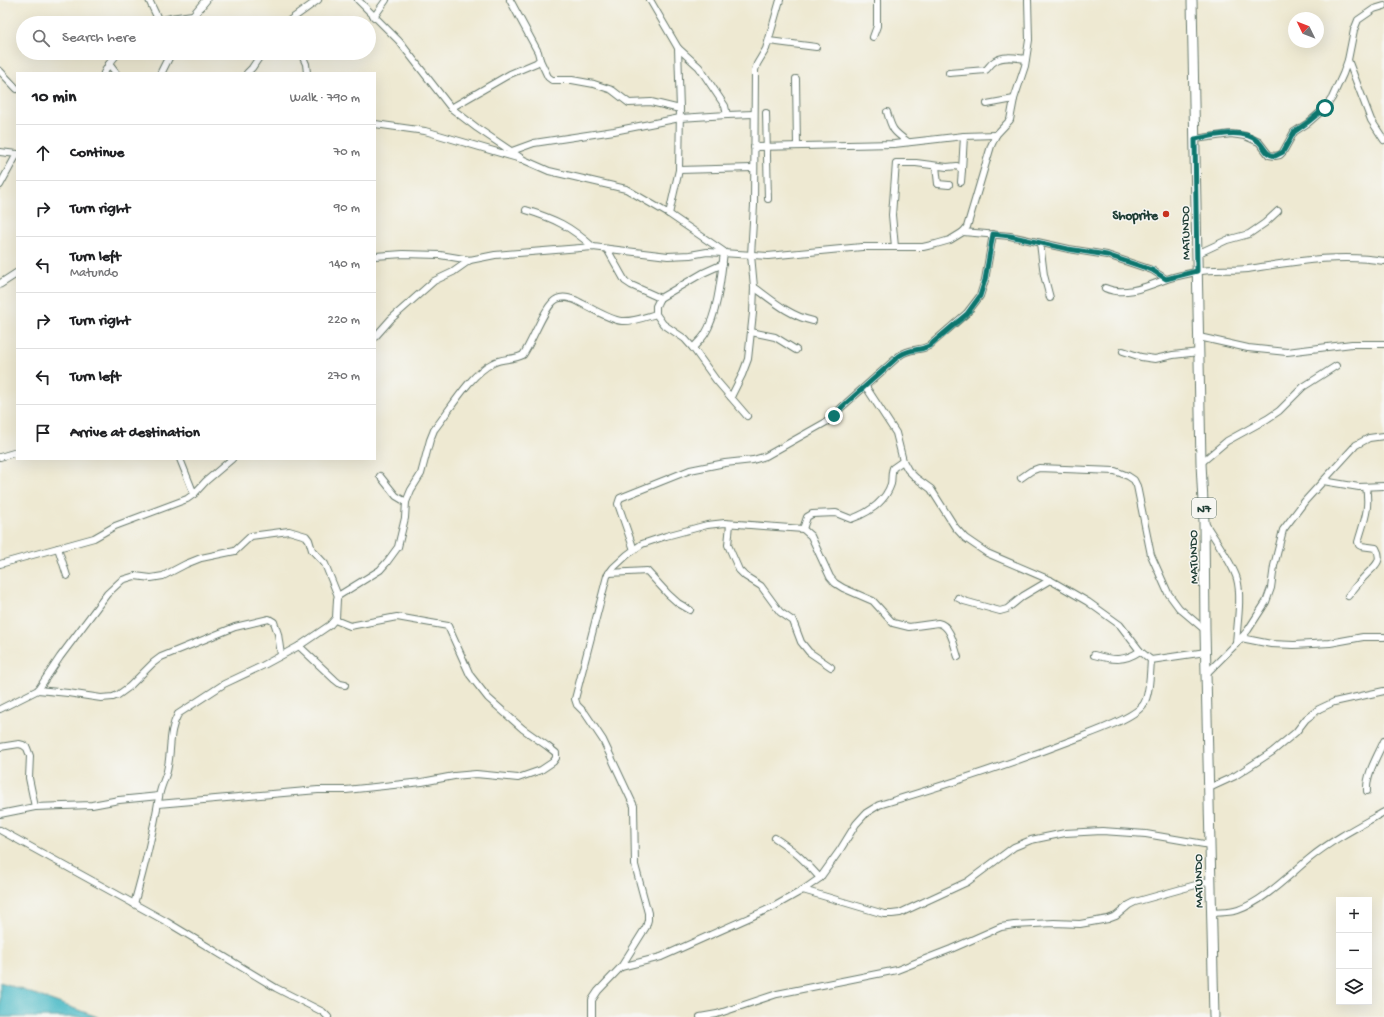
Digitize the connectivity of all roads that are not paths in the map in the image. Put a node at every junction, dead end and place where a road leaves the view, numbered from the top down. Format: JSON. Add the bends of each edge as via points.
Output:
{"nodes":[{"id":1,"x":149,"y":0,"type":"edge"},
{"id":2,"x":206,"y":0,"type":"edge"},
{"id":3,"x":318,"y":0,"type":"edge"},
{"id":4,"x":358,"y":0,"type":"edge"},
{"id":5,"x":386,"y":0,"type":"edge"},
{"id":6,"x":510,"y":0,"type":"edge"},
{"id":7,"x":780,"y":0,"type":"edge"},
{"id":8,"x":878,"y":0,"type":"edge"},
{"id":9,"x":1028,"y":0,"type":"edge"},
{"id":10,"x":1192,"y":0,"type":"edge"},
{"id":11,"x":649,"y":1,"type":"edge"},
{"id":12,"x":1384,"y":6,"type":"edge"},
{"id":13,"x":193,"y":15,"type":"joint"},
{"id":14,"x":154,"y":16,"type":"edge"},
{"id":15,"x":185,"y":16,"type":"edge"},
{"id":16,"x":296,"y":16,"type":"edge"},
{"id":17,"x":373,"y":16,"type":"edge"},
{"id":18,"x":375,"y":16,"type":"edge"},
{"id":19,"x":376,"y":19,"type":"edge"},
{"id":20,"x":873,"y":37,"type":"dead end"},
{"id":21,"x":769,"y":40,"type":"junction"},
{"id":22,"x":816,"y":47,"type":"dead end"},
{"id":23,"x":678,"y":48,"type":"junction"},
{"id":24,"x":1026,"y":59,"type":"junction"},
{"id":25,"x":112,"y":60,"type":"edge"},
{"id":26,"x":168,"y":60,"type":"edge"},
{"id":27,"x":257,"y":60,"type":"edge"},
{"id":28,"x":304,"y":60,"type":"edge"},
{"id":29,"x":540,"y":60,"type":"junction"},
{"id":30,"x":1348,"y":60,"type":"junction"},
{"id":31,"x":108,"y":64,"type":"junction"},
{"id":32,"x":0,"y":70,"type":"edge"},
{"id":33,"x":104,"y":72,"type":"edge"},
{"id":34,"x":115,"y":72,"type":"edge"},
{"id":35,"x":162,"y":72,"type":"edge"},
{"id":36,"x":248,"y":72,"type":"edge"},
{"id":37,"x":307,"y":72,"type":"edge"},
{"id":38,"x":949,"y":73,"type":"dead end"},
{"id":39,"x":796,"y":79,"type":"dead end"},
{"id":40,"x":16,"y":88,"type":"edge"},
{"id":41,"x":1014,"y":99,"type":"junction"},
{"id":42,"x":987,"y":104,"type":"dead end"},
{"id":43,"x":451,"y":108,"type":"junction"},
{"id":44,"x":680,"y":109,"type":"junction"},
{"id":45,"x":887,"y":112,"type":"dead end"},
{"id":46,"x":766,"y":113,"type":"dead end"},
{"id":47,"x":754,"y":114,"type":"junction"},
{"id":48,"x":728,"y":115,"type":"junction"},
{"id":49,"x":680,"y":118,"type":"junction"},
{"id":50,"x":376,"y":124,"type":"edge"},
{"id":51,"x":996,"y":135,"type":"junction"},
{"id":52,"x":964,"y":136,"type":"junction"},
{"id":53,"x":1195,"y":139,"type":"junction"},
{"id":54,"x":1384,"y":140,"type":"edge"},
{"id":55,"x":908,"y":142,"type":"junction"},
{"id":56,"x":797,"y":146,"type":"junction"},
{"id":57,"x":754,"y":147,"type":"junction"},
{"id":58,"x":766,"y":147,"type":"junction"},
{"id":59,"x":512,"y":151,"type":"junction"},
{"id":60,"x":0,"y":152,"type":"edge"},
{"id":61,"x":16,"y":154,"type":"edge"},
{"id":62,"x":16,"y":156,"type":"edge"},
{"id":63,"x":524,"y":160,"type":"junction"},
{"id":64,"x":936,"y":166,"type":"junction"},
{"id":65,"x":754,"y":168,"type":"junction"},
{"id":66,"x":679,"y":170,"type":"junction"},
{"id":67,"x":962,"y":170,"type":"junction"},
{"id":68,"x":961,"y":182,"type":"dead end"},
{"id":69,"x":0,"y":185,"type":"edge"},
{"id":70,"x":949,"y":185,"type":"dead end"},
{"id":71,"x":768,"y":199,"type":"dead end"},
{"id":72,"x":526,"y":210,"type":"dead end"},
{"id":73,"x":1278,"y":211,"type":"dead end"},
{"id":74,"x":669,"y":214,"type":"junction"},
{"id":75,"x":963,"y":232,"type":"junction"},
{"id":76,"x":993,"y":234,"type":"junction"},
{"id":77,"x":1040,"y":243,"type":"junction"},
{"id":78,"x":593,"y":247,"type":"junction"},
{"id":79,"x":895,"y":247,"type":"junction"},
{"id":80,"x":607,"y":249,"type":"junction"},
{"id":81,"x":724,"y":252,"type":"junction"},
{"id":82,"x":1197,"y":254,"type":"junction"},
{"id":83,"x":751,"y":255,"type":"junction"},
{"id":84,"x":376,"y":256,"type":"edge"},
{"id":85,"x":470,"y":260,"type":"junction"},
{"id":86,"x":1384,"y":261,"type":"edge"},
{"id":87,"x":723,"y":264,"type":"junction"},
{"id":88,"x":1197,"y":271,"type":"junction"},
{"id":89,"x":16,"y":274,"type":"edge"},
{"id":90,"x":1166,"y":279,"type":"junction"},
{"id":91,"x":0,"y":284,"type":"edge"},
{"id":92,"x":754,"y":287,"type":"junction"},
{"id":93,"x":1105,"y":288,"type":"dead end"},
{"id":94,"x":660,"y":298,"type":"junction"},
{"id":95,"x":1050,"y":298,"type":"dead end"},
{"id":96,"x":656,"y":314,"type":"junction"},
{"id":97,"x":813,"y":321,"type":"dead end"},
{"id":98,"x":752,"y":332,"type":"junction"},
{"id":99,"x":376,"y":336,"type":"edge"},
{"id":100,"x":1199,"y":337,"type":"junction"},
{"id":101,"x":1384,"y":344,"type":"edge"},
{"id":102,"x":693,"y":348,"type":"junction"},
{"id":103,"x":796,"y":350,"type":"dead end"},
{"id":104,"x":1123,"y":351,"type":"dead end"},
{"id":105,"x":1199,"y":352,"type":"junction"},
{"id":106,"x":1336,"y":366,"type":"dead end"},
{"id":107,"x":866,"y":387,"type":"junction"},
{"id":108,"x":730,"y":398,"type":"junction"},
{"id":109,"x":747,"y":416,"type":"dead end"},
{"id":110,"x":1384,"y":436,"type":"edge"},
{"id":111,"x":16,"y":452,"type":"edge"},
{"id":112,"x":0,"y":458,"type":"edge"},
{"id":113,"x":180,"y":460,"type":"edge"},
{"id":114,"x":231,"y":460,"type":"edge"},
{"id":115,"x":903,"y":461,"type":"junction"},
{"id":116,"x":1202,"y":462,"type":"junction"},
{"id":117,"x":380,"y":476,"type":"dead end"},
{"id":118,"x":1021,"y":478,"type":"dead end"},
{"id":119,"x":1323,"y":481,"type":"junction"},
{"id":120,"x":1384,"y":486,"type":"edge"},
{"id":121,"x":1366,"y":487,"type":"junction"},
{"id":122,"x":194,"y":494,"type":"junction"},
{"id":123,"x":406,"y":502,"type":"junction"},
{"id":124,"x":1204,"y":522,"type":"junction"},
{"id":125,"x":730,"y":524,"type":"junction"},
{"id":126,"x":804,"y":529,"type":"junction"},
{"id":127,"x":58,"y":548,"type":"junction"},
{"id":128,"x":634,"y":550,"type":"junction"},
{"id":129,"x":0,"y":564,"type":"edge"},
{"id":130,"x":609,"y":573,"type":"junction"},
{"id":131,"x":67,"y":576,"type":"dead end"},
{"id":132,"x":1050,"y":580,"type":"junction"},
{"id":133,"x":338,"y":596,"type":"junction"},
{"id":134,"x":1348,"y":596,"type":"dead end"},
{"id":135,"x":958,"y":598,"type":"dead end"},
{"id":136,"x":690,"y":610,"type":"dead end"},
{"id":137,"x":335,"y":620,"type":"junction"},
{"id":138,"x":1205,"y":630,"type":"junction"},
{"id":139,"x":1384,"y":637,"type":"edge"},
{"id":140,"x":1241,"y":638,"type":"junction"},
{"id":141,"x":1236,"y":644,"type":"junction"},
{"id":142,"x":299,"y":646,"type":"junction"},
{"id":143,"x":1140,"y":651,"type":"junction"},
{"id":144,"x":1206,"y":652,"type":"junction"},
{"id":145,"x":281,"y":655,"type":"junction"},
{"id":146,"x":1094,"y":655,"type":"dead end"},
{"id":147,"x":958,"y":657,"type":"dead end"},
{"id":148,"x":1151,"y":660,"type":"junction"},
{"id":149,"x":831,"y":667,"type":"dead end"},
{"id":150,"x":1207,"y":673,"type":"junction"},
{"id":151,"x":345,"y":685,"type":"dead end"},
{"id":152,"x":38,"y":690,"type":"junction"},
{"id":153,"x":1384,"y":691,"type":"edge"},
{"id":154,"x":0,"y":709,"type":"edge"},
{"id":155,"x":1384,"y":741,"type":"edge"},
{"id":156,"x":0,"y":747,"type":"edge"},
{"id":157,"x":1209,"y":788,"type":"junction"},
{"id":158,"x":1367,"y":792,"type":"dead end"},
{"id":159,"x":159,"y":796,"type":"junction"},
{"id":160,"x":158,"y":804,"type":"junction"},
{"id":161,"x":36,"y":807,"type":"junction"},
{"id":162,"x":1384,"y":812,"type":"edge"},
{"id":163,"x":0,"y":814,"type":"edge"},
{"id":164,"x":0,"y":830,"type":"edge"},
{"id":165,"x":774,"y":838,"type":"dead end"},
{"id":166,"x":1210,"y":845,"type":"junction"},
{"id":167,"x":820,"y":878,"type":"junction"},
{"id":168,"x":1210,"y":881,"type":"junction"},
{"id":169,"x":803,"y":890,"type":"junction"},
{"id":170,"x":134,"y":904,"type":"junction"},
{"id":171,"x":1211,"y":913,"type":"junction"},
{"id":172,"x":620,"y":967,"type":"junction"},
{"id":173,"x":328,"y":1017,"type":"edge"},
{"id":174,"x":592,"y":1017,"type":"edge"},
{"id":175,"x":700,"y":1017,"type":"edge"},
{"id":176,"x":1214,"y":1017,"type":"edge"}],
"edges":[{"from":1,"to":14,"type":"street"},
{"from":2,"to":13,"type":"street"},
{"from":3,"to":16,"type":"street"},
{"from":4,"to":17,"type":"street"},
{"from":5,"to":18,"type":"street"},
{"from":6,"to":29,"type":"street"},
{"from":7,"to":21,"type":"street"},
{"from":8,"to":20,"type":"street","via":[[877,26]]},
{"from":9,"to":24,"type":"street","via":[[1029,40]]},
{"from":10,"to":53,"type":"main road","name":"MATUNDO","number":"N7"},
{"from":11,"to":23,"type":"street"},
{"from":12,"to":30,"type":"street","via":[[1374,9],[1358,20]]},
{"from":13,"to":15,"type":"street"},
{"from":19,"to":43,"type":"street","via":[[399,42]]},
{"from":21,"to":22,"type":"street"},
{"from":21,"to":47,"type":"street","via":[[755,70]]},
{"from":23,"to":44,"type":"street"},
{"from":23,"to":48,"type":"street","via":[[699,67],[725,106]]},
{"from":24,"to":38,"type":"street","via":[[999,59],[986,70]]},
{"from":24,"to":41,"type":"street"},
{"from":25,"to":31,"type":"street"},
{"from":26,"to":35,"type":"street"},
{"from":27,"to":36,"type":"street"},
{"from":28,"to":37,"type":"street"},
{"from":29,"to":43,"type":"street"},
{"from":29,"to":44,"type":"street","via":[[552,80],[594,84],[612,90],[629,103],[651,102]]},
{"from":30,"to":53,"type":"street","via":[[1329,103],[1294,132],[1280,155],[1269,155],[1259,142],[1245,136],[1231,134]]},
{"from":30,"to":54,"type":"street","via":[[1368,114]]},
{"from":31,"to":33,"type":"street"},
{"from":31,"to":34,"type":"street"},
{"from":32,"to":40,"type":"street"},
{"from":39,"to":56,"type":"street"},
{"from":41,"to":42,"type":"street"},
{"from":41,"to":51,"type":"street","via":[[1010,120]]},
{"from":43,"to":59,"type":"street"},
{"from":44,"to":49,"type":"street"},
{"from":45,"to":55,"type":"street","via":[[892,129]]},
{"from":46,"to":58,"type":"street"},
{"from":47,"to":48,"type":"street"},
{"from":47,"to":57,"type":"street"},
{"from":48,"to":49,"type":"street"},
{"from":49,"to":59,"type":"street","via":[[534,143]]},
{"from":49,"to":66,"type":"street"},
{"from":50,"to":63,"type":"street","via":[[425,131]]},
{"from":51,"to":52,"type":"street"},
{"from":51,"to":75,"type":"street","via":[[986,159],[970,221]]},
{"from":52,"to":55,"type":"street"},
{"from":52,"to":67,"type":"street"},
{"from":53,"to":82,"type":"main road","name":"MATUNDO","number":"N7"},
{"from":55,"to":56,"type":"street"},
{"from":56,"to":58,"type":"street"},
{"from":57,"to":58,"type":"street"},
{"from":57,"to":65,"type":"street"},
{"from":58,"to":71,"type":"street"},
{"from":59,"to":63,"type":"street"},
{"from":60,"to":61,"type":"street"},
{"from":62,"to":69,"type":"street"},
{"from":63,"to":74,"type":"street","via":[[549,171],[626,189]]},
{"from":64,"to":67,"type":"street","via":[[957,166]]},
{"from":64,"to":70,"type":"street","via":[[938,184]]},
{"from":64,"to":79,"type":"street","via":[[896,163],[892,215]]},
{"from":65,"to":66,"type":"street"},
{"from":65,"to":83,"type":"street"},
{"from":66,"to":74,"type":"street"},
{"from":67,"to":68,"type":"street"},
{"from":72,"to":78,"type":"street","via":[[564,224]]},
{"from":73,"to":82,"type":"street","via":[[1253,232],[1227,240]]},
{"from":74,"to":81,"type":"street"},
{"from":75,"to":76,"type":"street"},
{"from":75,"to":79,"type":"street","via":[[950,240],[936,244]]},
{"from":76,"to":77,"type":"street"},
{"from":76,"to":107,"type":"street","via":[[982,291],[967,314],[929,346],[912,349],[899,356]]},
{"from":77,"to":90,"type":"street","via":[[1107,255],[1152,270]]},
{"from":77,"to":95,"type":"street"},
{"from":78,"to":80,"type":"street"},
{"from":78,"to":85,"type":"street","via":[[495,255]]},
{"from":79,"to":83,"type":"street"},
{"from":80,"to":81,"type":"street","via":[[668,256]]},
{"from":80,"to":94,"type":"street","via":[[624,281]]},
{"from":81,"to":83,"type":"street"},
{"from":81,"to":87,"type":"street"},
{"from":82,"to":88,"type":"main road","name":"MATUNDO","number":"N7"},
{"from":83,"to":92,"type":"street"},
{"from":84,"to":85,"type":"street","via":[[440,255]]},
{"from":85,"to":99,"type":"street","via":[[434,281]]},
{"from":86,"to":88,"type":"street","via":[[1351,257],[1246,269]]},
{"from":87,"to":94,"type":"street"},
{"from":87,"to":102,"type":"street","via":[[719,294],[712,318],[705,334]]},
{"from":88,"to":90,"type":"street"},
{"from":88,"to":100,"type":"main road","name":"MATUNDO","number":"N7"},
{"from":89,"to":91,"type":"street"},
{"from":90,"to":93,"type":"street","via":[[1158,284],[1134,290],[1115,291]]},
{"from":92,"to":97,"type":"street","via":[[788,312]]},
{"from":92,"to":98,"type":"street"},
{"from":94,"to":96,"type":"street"},
{"from":96,"to":102,"type":"street","via":[[663,324]]},
{"from":96,"to":123,"type":"street","via":[[621,321],[575,300],[555,300],[523,354],[495,362],[473,378],[434,430],[420,477]]},
{"from":98,"to":103,"type":"street","via":[[775,337]]},
{"from":98,"to":108,"type":"street","via":[[746,366]]},
{"from":100,"to":101,"type":"street","via":[[1230,345],[1287,352],[1352,344]]},
{"from":100,"to":105,"type":"main road","name":"MATUNDO","number":"N7"},
{"from":102,"to":108,"type":"street"},
{"from":104,"to":105,"type":"street","via":[[1155,359]]},
{"from":105,"to":116,"type":"main road","name":"MATUNDO","number":"N7"},
{"from":106,"to":116,"type":"street","via":[[1304,387],[1279,411],[1227,440]]},
{"from":107,"to":115,"type":"street","via":[[896,433]]},
{"from":107,"to":128,"type":"street","via":[[822,425],[759,458],[690,470],[620,498],[618,504]]},
{"from":108,"to":109,"type":"street"},
{"from":110,"to":119,"type":"street","via":[[1369,438],[1356,445]]},
{"from":111,"to":112,"type":"street"},
{"from":113,"to":122,"type":"street"},
{"from":114,"to":122,"type":"street"},
{"from":115,"to":126,"type":"street","via":[[893,468],[890,485],[883,498],[869,511],[851,519],[836,513],[812,514],[807,517]]},
{"from":115,"to":132,"type":"street","via":[[912,474],[931,489],[964,538],[988,553]]},
{"from":116,"to":124,"type":"main road","name":"MATUNDO","number":"N7"},
{"from":117,"to":123,"type":"street","via":[[396,496]]},
{"from":118,"to":138,"type":"street","via":[[1036,469],[1062,468],[1115,471],[1134,480],[1151,555],[1168,593],[1179,608]]},
{"from":119,"to":121,"type":"street"},
{"from":119,"to":140,"type":"street","via":[[1283,530],[1266,602]]},
{"from":120,"to":121,"type":"street"},
{"from":121,"to":134,"type":"street","via":[[1367,510],[1358,542],[1359,545],[1376,548],[1380,552],[1380,557],[1374,568]]},
{"from":122,"to":127,"type":"street","via":[[115,526],[94,538]]},
{"from":123,"to":133,"type":"street","via":[[398,547],[387,562],[371,576]]},
{"from":124,"to":138,"type":"main road","name":"MATUNDO","number":"N7"},
{"from":124,"to":141,"type":"street","via":[[1237,578],[1239,590]]},
{"from":125,"to":126,"type":"street"},
{"from":125,"to":128,"type":"street","via":[[707,525],[666,536],[642,544]]},
{"from":125,"to":149,"type":"street","via":[[728,545],[739,570],[761,586],[780,612],[793,621],[809,652]]},
{"from":126,"to":147,"type":"street","via":[[811,536],[830,577],[835,582],[873,602],[893,624],[909,627],[942,624],[947,629]]},
{"from":127,"to":129,"type":"street"},
{"from":127,"to":131,"type":"street"},
{"from":128,"to":130,"type":"street"},
{"from":130,"to":136,"type":"street","via":[[647,571],[668,594]]},
{"from":130,"to":172,"type":"street","via":[[575,699],[602,740],[635,808],[635,865],[648,920]]},
{"from":132,"to":135,"type":"street","via":[[1023,596],[1008,609],[1000,611]]},
{"from":132,"to":143,"type":"street","via":[[1116,621]]},
{"from":133,"to":137,"type":"street"},
{"from":133,"to":152,"type":"street","via":[[325,564],[312,550],[306,536],[289,531],[251,536],[235,550],[201,558],[163,576],[135,576],[122,580],[107,594]]},
{"from":137,"to":142,"type":"street"},
{"from":137,"to":160,"type":"street","via":[[350,626],[397,617],[448,626],[475,682],[492,703],[556,753],[556,758],[541,770],[518,778],[476,774],[346,790],[318,790]]},
{"from":138,"to":144,"type":"main road","name":"MATUNDO","number":"N7"},
{"from":139,"to":140,"type":"street","via":[[1363,637],[1330,644],[1294,645],[1271,644]]},
{"from":140,"to":141,"type":"street"},
{"from":141,"to":150,"type":"street"},
{"from":142,"to":145,"type":"street"},
{"from":142,"to":151,"type":"street","via":[[335,680]]},
{"from":143,"to":146,"type":"street","via":[[1113,660]]},
{"from":143,"to":148,"type":"street"},
{"from":144,"to":148,"type":"street"},
{"from":144,"to":150,"type":"main road","name":"MATUNDO","number":"N7"},
{"from":145,"to":152,"type":"street","via":[[278,634],[274,622],[269,619],[235,627],[161,657],[129,687],[113,697],[101,698]]},
{"from":145,"to":159,"type":"street","via":[[224,684],[178,714],[171,730],[167,770]]},
{"from":148,"to":167,"type":"street","via":[[1146,698],[1138,710],[1107,727],[1023,759],[879,805],[866,813],[856,824]]},
{"from":150,"to":157,"type":"main road","name":"MATUNDO","number":"N7"},
{"from":152,"to":154,"type":"street"},
{"from":153,"to":157,"type":"street","via":[[1334,702],[1319,709],[1272,752],[1235,776]]},
{"from":155,"to":158,"type":"street","via":[[1368,777]]},
{"from":156,"to":161,"type":"street","via":[[19,744],[27,748],[30,756],[29,778]]},
{"from":157,"to":166,"type":"main road","name":"MATUNDO","number":"N7"},
{"from":159,"to":160,"type":"street"},
{"from":159,"to":161,"type":"street","via":[[92,805]]},
{"from":160,"to":170,"type":"street"},
{"from":161,"to":163,"type":"street"},
{"from":162,"to":171,"type":"street","via":[[1327,846],[1293,874],[1245,907]]},
{"from":164,"to":170,"type":"street"},
{"from":165,"to":167,"type":"street","via":[[791,848]]},
{"from":166,"to":168,"type":"main road","name":"MATUNDO","number":"N7"},
{"from":166,"to":169,"type":"street","via":[[1146,834],[1102,831],[1065,833],[1031,840],[1014,847],[966,882],[900,913],[892,914],[884,914]]},
{"from":167,"to":169,"type":"street"},
{"from":168,"to":171,"type":"main road","name":"MATUNDO","number":"N7"},
{"from":168,"to":175,"type":"street","via":[[1135,902],[1108,919],[1080,924],[1001,927],[897,970],[777,994]]},
{"from":169,"to":172,"type":"street","via":[[773,907],[661,957]]},
{"from":170,"to":173,"type":"street"},
{"from":171,"to":176,"type":"main road","name":"MATUNDO","number":"N7"},
{"from":172,"to":174,"type":"street","via":[[592,1000]]}]}
